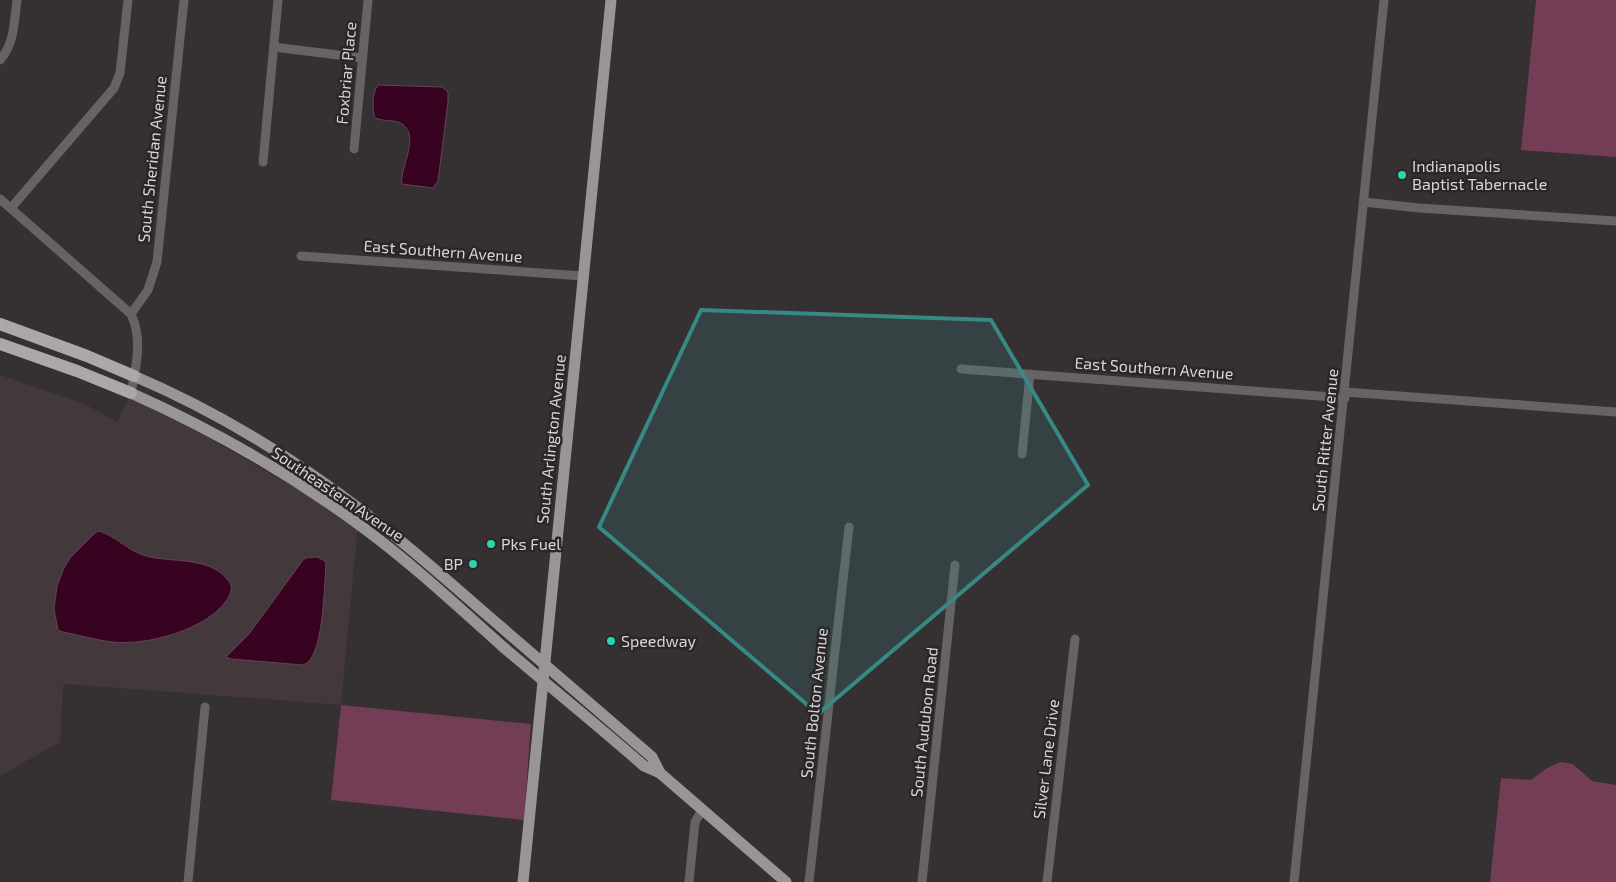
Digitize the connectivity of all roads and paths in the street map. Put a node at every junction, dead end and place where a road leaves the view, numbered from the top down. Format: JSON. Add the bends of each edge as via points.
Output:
{"nodes":[{"id":1,"x":17,"y":0,"type":"edge"},
{"id":2,"x":128,"y":0,"type":"edge"},
{"id":3,"x":184,"y":0,"type":"edge"},
{"id":4,"x":278,"y":0,"type":"edge"},
{"id":5,"x":368,"y":0,"type":"edge"},
{"id":6,"x":611,"y":0,"type":"edge"},
{"id":7,"x":1384,"y":0,"type":"edge"},
{"id":8,"x":274,"y":47,"type":"junction"},
{"id":9,"x":362,"y":58,"type":"junction"},
{"id":10,"x":0,"y":60,"type":"edge"},
{"id":11,"x":354,"y":149,"type":"dead end"},
{"id":12,"x":263,"y":162,"type":"dead end"},
{"id":13,"x":0,"y":199,"type":"edge"},
{"id":14,"x":1364,"y":202,"type":"junction"},
{"id":15,"x":11,"y":208,"type":"junction"},
{"id":16,"x":1616,"y":221,"type":"edge"},
{"id":17,"x":301,"y":256,"type":"dead end"},
{"id":18,"x":583,"y":276,"type":"junction"},
{"id":19,"x":131,"y":314,"type":"junction"},
{"id":20,"x":0,"y":324,"type":"edge"},
{"id":21,"x":0,"y":344,"type":"edge"},
{"id":22,"x":961,"y":368,"type":"dead end"},
{"id":23,"x":1030,"y":374,"type":"junction"},
{"id":24,"x":134,"y":376,"type":"junction"},
{"id":25,"x":131,"y":393,"type":"junction"},
{"id":26,"x":1345,"y":395,"type":"junction"},
{"id":27,"x":1616,"y":412,"type":"edge"},
{"id":28,"x":1022,"y":454,"type":"dead end"},
{"id":29,"x":849,"y":527,"type":"dead end"},
{"id":30,"x":955,"y":564,"type":"dead end"},
{"id":31,"x":1075,"y":639,"type":"dead end"},
{"id":32,"x":545,"y":665,"type":"junction"},
{"id":33,"x":544,"y":680,"type":"junction"},
{"id":34,"x":205,"y":707,"type":"dead end"},
{"id":35,"x":660,"y":773,"type":"junction"},
{"id":36,"x":702,"y":810,"type":"junction"},
{"id":37,"x":188,"y":882,"type":"edge"},
{"id":38,"x":523,"y":882,"type":"edge"},
{"id":39,"x":689,"y":882,"type":"edge"},
{"id":40,"x":786,"y":882,"type":"edge"},
{"id":41,"x":810,"y":882,"type":"edge"},
{"id":42,"x":922,"y":882,"type":"edge"},
{"id":43,"x":1047,"y":882,"type":"edge"},
{"id":44,"x":1294,"y":882,"type":"edge"}],
"edges":[{"from":1,"to":10,"type":"street","via":[[12,40]]},
{"from":2,"to":15,"type":"street","via":[[120,71],[114,88]]},
{"from":3,"to":19,"type":"street","name":"South Sheridan Avenue","via":[[157,262],[148,290]]},
{"from":4,"to":8,"type":"street"},
{"from":5,"to":9,"type":"street","name":"Foxbriar Place"},
{"from":6,"to":18,"type":"main road","name":"South Arlington Avenue"},
{"from":7,"to":14,"type":"street","name":"South Ritter Avenue"},
{"from":8,"to":9,"type":"street"},
{"from":8,"to":12,"type":"street"},
{"from":9,"to":11,"type":"street","name":"Foxbriar Place"},
{"from":13,"to":15,"type":"street"},
{"from":14,"to":16,"type":"street"},
{"from":14,"to":26,"type":"street","name":"South Ritter Avenue"},
{"from":15,"to":19,"type":"street"},
{"from":17,"to":18,"type":"street","name":"East Southern Avenue"},
{"from":18,"to":32,"type":"main road","name":"South Arlington Avenue"},
{"from":19,"to":24,"type":"street","via":[[138,338]]},
{"from":20,"to":24,"type":"highway"},
{"from":21,"to":25,"type":"highway","via":[[77,370]]},
{"from":22,"to":23,"type":"street","name":"East Southern Avenue"},
{"from":23,"to":26,"type":"street","name":"East Southern Avenue"},
{"from":23,"to":28,"type":"street"},
{"from":24,"to":25,"type":"street"},
{"from":24,"to":32,"type":"main road","name":"Southeastern Avenue","via":[[242,431],[352,503],[417,554]]},
{"from":25,"to":33,"type":"main road","name":"Southeastern Avenue","via":[[228,442],[341,512],[396,552]]},
{"from":26,"to":27,"type":"street","name":"East Southern Avenue"},
{"from":26,"to":44,"type":"street","name":"South Ritter Avenue"},
{"from":29,"to":41,"type":"street","name":"South Bolton Avenue"},
{"from":30,"to":42,"type":"street","name":"South Audubon Road"},
{"from":31,"to":43,"type":"street","name":"Silver Lane Drive"},
{"from":32,"to":33,"type":"main road","name":"South Arlington Avenue"},
{"from":32,"to":35,"type":"main road","name":"Southeastern Avenue","via":[[652,757]]},
{"from":33,"to":35,"type":"main road","name":"Southeastern Avenue","via":[[644,766]]},
{"from":33,"to":38,"type":"main road","name":"South Arlington Avenue"},
{"from":34,"to":37,"type":"street"},
{"from":35,"to":36,"type":"main road","name":"Southeastern Avenue"},
{"from":36,"to":39,"type":"street","via":[[695,822]]},
{"from":36,"to":40,"type":"main road","name":"Southeastern Avenue"}]}
